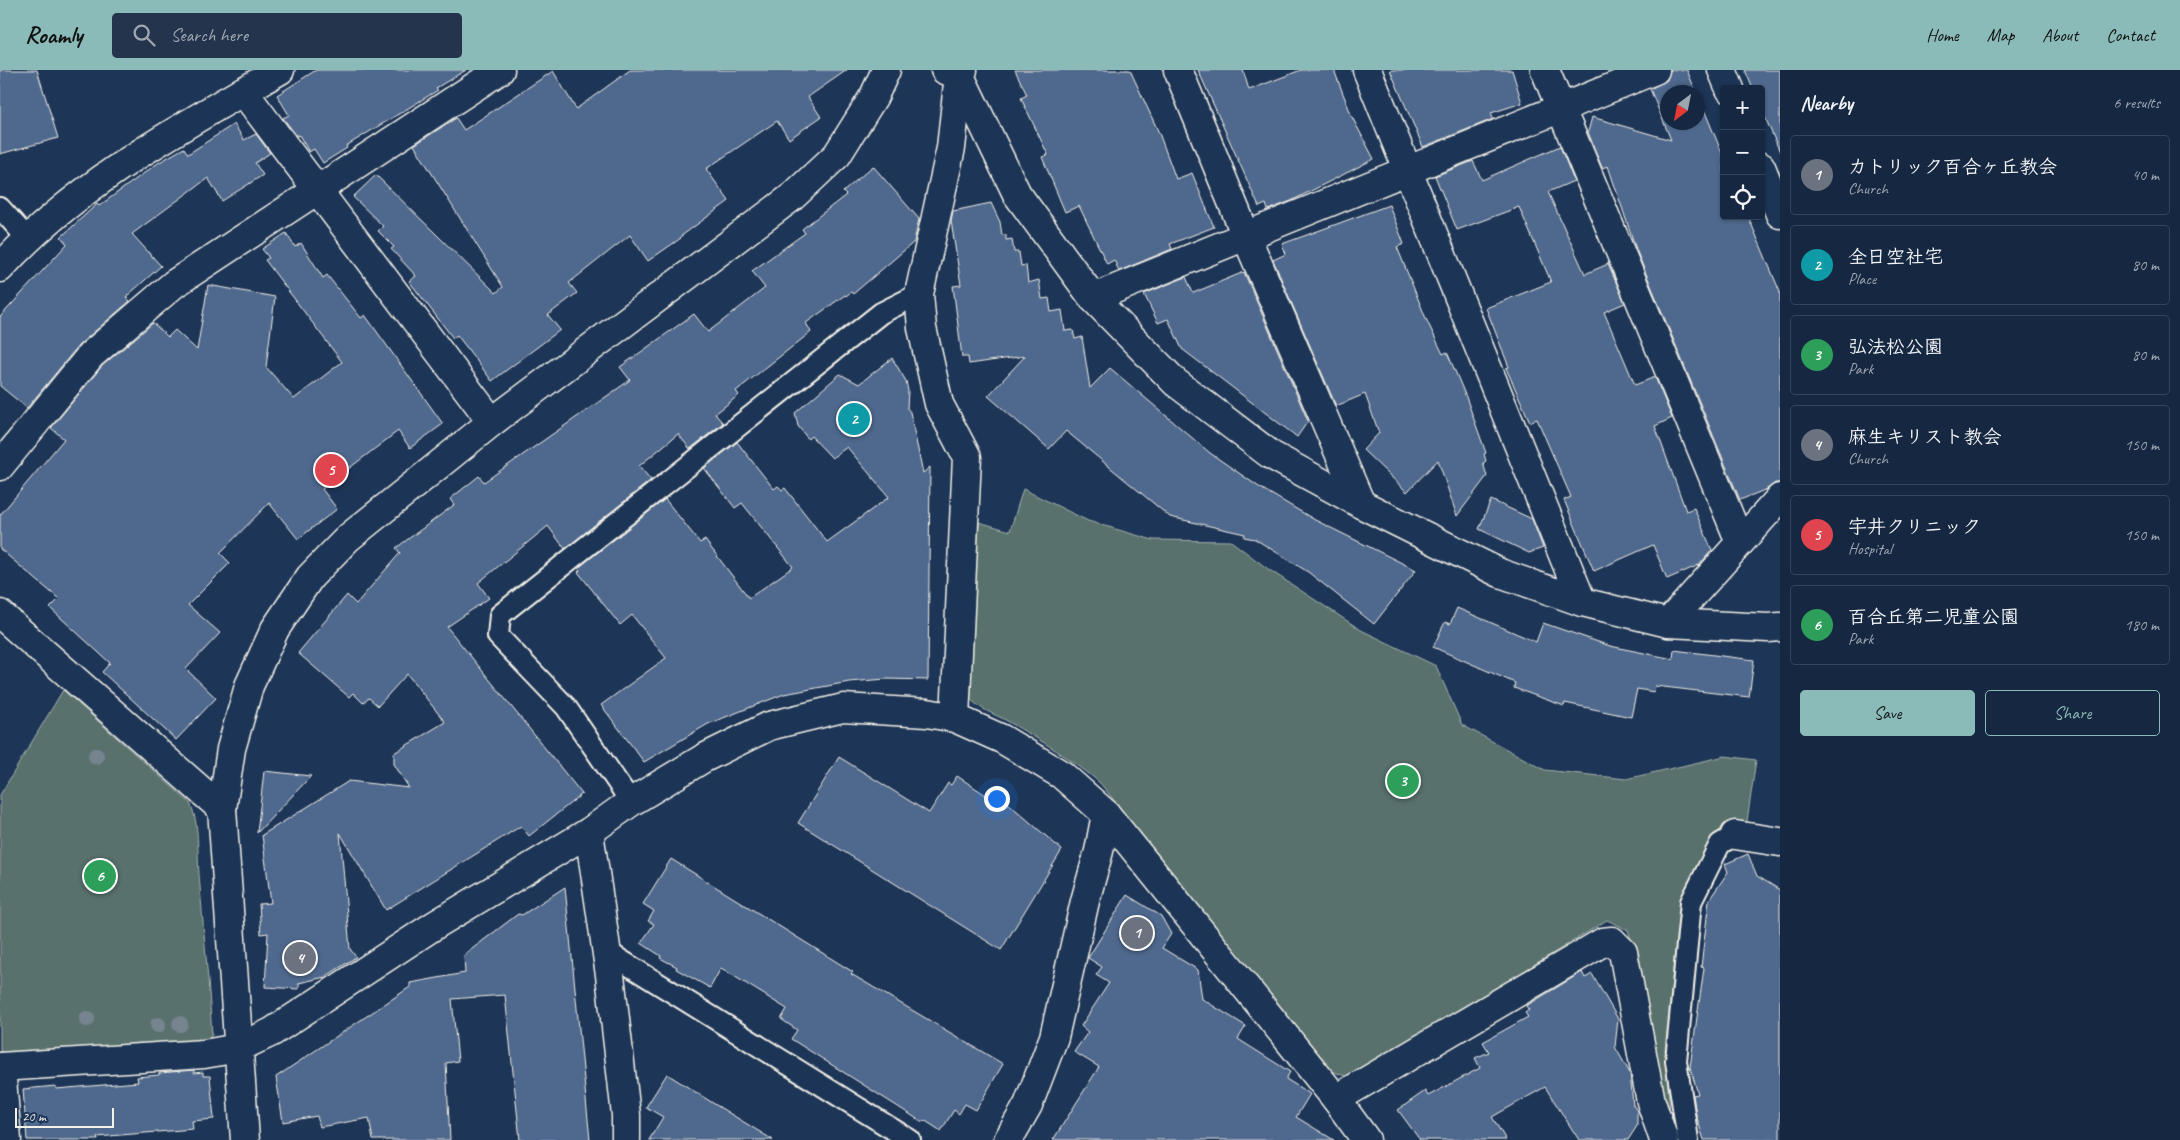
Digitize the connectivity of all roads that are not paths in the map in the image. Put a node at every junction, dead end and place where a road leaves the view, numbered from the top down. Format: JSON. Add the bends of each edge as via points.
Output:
{"nodes":[{"id":1,"x":280,"y":70,"type":"edge"},
{"id":2,"x":500,"y":70,"type":"edge"},
{"id":3,"x":886,"y":70,"type":"edge"},
{"id":4,"x":1178,"y":70,"type":"edge"},
{"id":5,"x":1368,"y":70,"type":"edge"},
{"id":6,"x":1545,"y":70,"type":"edge"},
{"id":7,"x":1655,"y":70,"type":"edge"},
{"id":8,"x":1722,"y":70,"type":"edge"},
{"id":9,"x":956,"y":72,"type":"edge"},
{"id":10,"x":1728,"y":85,"type":"edge"},
{"id":11,"x":243,"y":91,"type":"junction"},
{"id":12,"x":1561,"y":109,"type":"junction"},
{"id":13,"x":1407,"y":170,"type":"junction"},
{"id":14,"x":1764,"y":175,"type":"edge"},
{"id":15,"x":318,"y":188,"type":"junction"},
{"id":16,"x":0,"y":208,"type":"edge"},
{"id":17,"x":1780,"y":214,"type":"edge"},
{"id":18,"x":1246,"y":236,"type":"junction"},
{"id":19,"x":27,"y":238,"type":"junction"},
{"id":20,"x":0,"y":268,"type":"edge"},
{"id":21,"x":919,"y":294,"type":"junction"},
{"id":22,"x":1093,"y":298,"type":"junction"},
{"id":23,"x":492,"y":422,"type":"junction"},
{"id":24,"x":0,"y":466,"type":"edge"},
{"id":25,"x":1780,"y":498,"type":"edge"},
{"id":26,"x":1361,"y":504,"type":"junction"},
{"id":27,"x":1740,"y":542,"type":"junction"},
{"id":28,"x":1582,"y":602,"type":"junction"},
{"id":29,"x":0,"y":614,"type":"edge"},
{"id":30,"x":1668,"y":623,"type":"junction"},
{"id":31,"x":1780,"y":626,"type":"edge"},
{"id":32,"x":955,"y":718,"type":"junction"},
{"id":33,"x":631,"y":802,"type":"junction"},
{"id":34,"x":222,"y":809,"type":"junction"},
{"id":35,"x":1106,"y":814,"type":"junction"},
{"id":36,"x":589,"y":832,"type":"junction"},
{"id":37,"x":1735,"y":835,"type":"joint"},
{"id":38,"x":1780,"y":842,"type":"edge"},
{"id":39,"x":606,"y":951,"type":"junction"},
{"id":40,"x":238,"y":1048,"type":"junction"},
{"id":41,"x":0,"y":1067,"type":"edge"},
{"id":42,"x":1336,"y":1099,"type":"junction"},
{"id":43,"x":7,"y":1140,"type":"edge"},
{"id":44,"x":245,"y":1140,"type":"edge"},
{"id":45,"x":626,"y":1140,"type":"edge"},
{"id":46,"x":910,"y":1140,"type":"edge"},
{"id":47,"x":1008,"y":1140,"type":"edge"},
{"id":48,"x":1366,"y":1140,"type":"edge"},
{"id":49,"x":1664,"y":1140,"type":"edge"},
{"id":50,"x":1688,"y":1140,"type":"edge"}],
"edges":[{"from":1,"to":11,"type":"street"},
{"from":2,"to":15,"type":"street"},
{"from":3,"to":23,"type":"street","via":[[837,156],[792,197]]},
{"from":4,"to":18,"type":"street"},
{"from":5,"to":13,"type":"street"},
{"from":6,"to":12,"type":"street"},
{"from":7,"to":12,"type":"street"},
{"from":8,"to":10,"type":"street"},
{"from":9,"to":21,"type":"street","via":[[951,148]]},
{"from":9,"to":22,"type":"street","via":[[1017,194]]},
{"from":11,"to":15,"type":"street"},
{"from":11,"to":19,"type":"street","via":[[96,182]]},
{"from":12,"to":13,"type":"street"},
{"from":12,"to":27,"type":"street"},
{"from":13,"to":18,"type":"street"},
{"from":13,"to":28,"type":"street"},
{"from":14,"to":17,"type":"street"},
{"from":15,"to":23,"type":"street"},
{"from":15,"to":24,"type":"street","via":[[174,284],[91,355]]},
{"from":16,"to":19,"type":"lane"},
{"from":18,"to":22,"type":"street"},
{"from":18,"to":26,"type":"street"},
{"from":19,"to":20,"type":"street"},
{"from":21,"to":32,"type":"street","via":[[922,328],[939,404],[967,457]]},
{"from":21,"to":33,"type":"lane","via":[[881,313],[500,615],[498,636],[566,707]]},
{"from":22,"to":26,"type":"street","via":[[1175,382],[1270,455]]},
{"from":23,"to":34,"type":"street","via":[[348,538],[310,577],[275,629],[249,686],[231,749]]},
{"from":25,"to":27,"type":"street"},
{"from":26,"to":28,"type":"street","via":[[1500,573]]},
{"from":27,"to":30,"type":"street"},
{"from":28,"to":30,"type":"street"},
{"from":29,"to":34,"type":"street"},
{"from":30,"to":31,"type":"street"},
{"from":32,"to":33,"type":"street","via":[[927,712],[843,708],[769,726],[704,758]]},
{"from":32,"to":35,"type":"street","via":[[1002,739],[1062,775]]},
{"from":33,"to":36,"type":"street"},
{"from":34,"to":40,"type":"street"},
{"from":35,"to":42,"type":"street"},
{"from":35,"to":47,"type":"street","via":[[1054,1037],[1028,1105]]},
{"from":36,"to":39,"type":"street"},
{"from":36,"to":40,"type":"street","via":[[435,925],[272,1032]]},
{"from":37,"to":38,"type":"street"},
{"from":37,"to":50,"type":"lane","via":[[1720,844],[1691,902],[1676,1061]]},
{"from":39,"to":45,"type":"street","via":[[626,1116]]},
{"from":39,"to":46,"type":"lane"},
{"from":40,"to":41,"type":"street","via":[[204,1054]]},
{"from":40,"to":44,"type":"street"},
{"from":41,"to":43,"type":"street"},
{"from":42,"to":48,"type":"street"},
{"from":42,"to":49,"type":"street","via":[[1603,942],[1612,941],[1623,952],[1651,1102]]}]}
